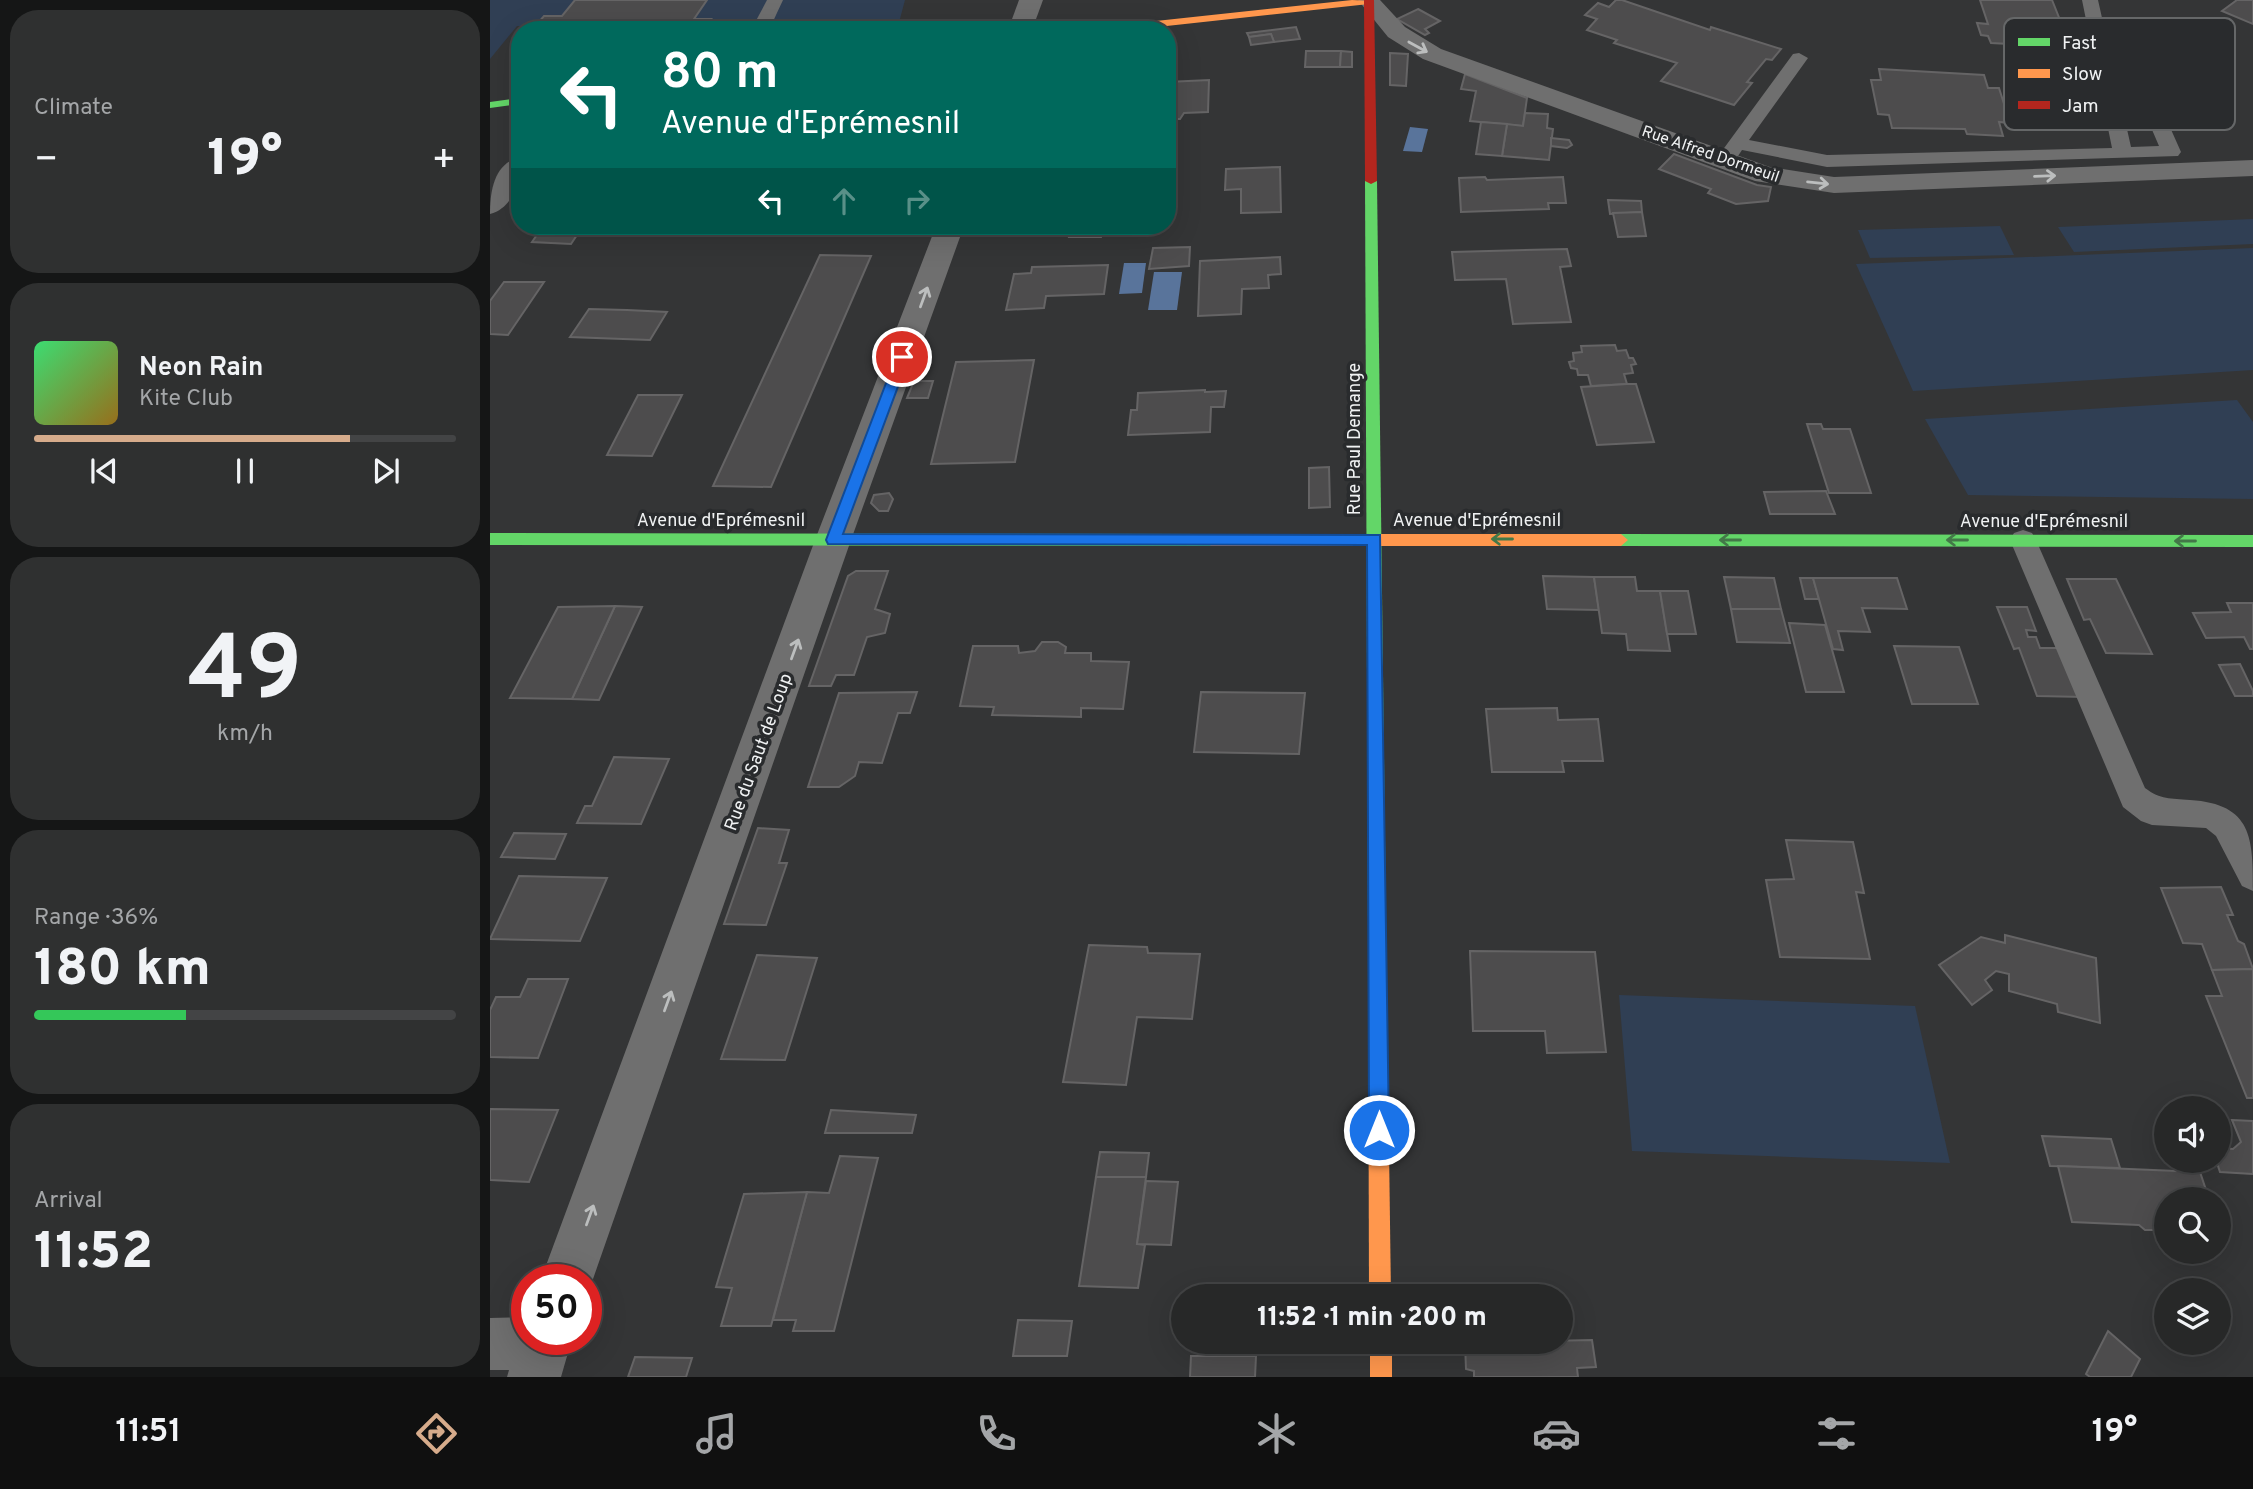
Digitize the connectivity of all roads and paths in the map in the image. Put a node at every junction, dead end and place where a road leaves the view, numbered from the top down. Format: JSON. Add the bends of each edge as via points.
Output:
{"nodes":[{"id":1,"x":775,"y":0,"type":"edge"},
{"id":2,"x":1031,"y":0,"type":"edge"},
{"id":3,"x":2091,"y":0,"type":"edge"},
{"id":4,"x":1369,"y":1,"type":"edge"},
{"id":5,"x":2095,"y":18,"type":"edge"},
{"id":6,"x":764,"y":21,"type":"edge"},
{"id":7,"x":1023,"y":21,"type":"edge"},
{"id":8,"x":1176,"y":22,"type":"edge"},
{"id":9,"x":1799,"y":58,"type":"dead end"},
{"id":10,"x":511,"y":102,"type":"edge"},
{"id":11,"x":490,"y":105,"type":"edge"},
{"id":12,"x":2118,"y":130,"type":"edge"},
{"id":13,"x":2161,"y":130,"type":"edge"},
{"id":14,"x":1732,"y":152,"type":"junction"},
{"id":15,"x":2123,"y":153,"type":"junction"},
{"id":16,"x":2253,"y":168,"type":"edge"},
{"id":17,"x":511,"y":177,"type":"edge"},
{"id":18,"x":490,"y":205,"type":"edge"},
{"id":19,"x":947,"y":235,"type":"edge"},
{"id":20,"x":490,"y":539,"type":"edge"},
{"id":21,"x":1374,"y":539,"type":"junction"},
{"id":22,"x":833,"y":540,"type":"junction"},
{"id":23,"x":2024,"y":540,"type":"junction"},
{"id":24,"x":2253,"y":541,"type":"edge"},
{"id":25,"x":2253,"y":876,"type":"edge"},
{"id":26,"x":572,"y":1264,"type":"edge"},
{"id":27,"x":1380,"y":1284,"type":"edge"},
{"id":28,"x":490,"y":1344,"type":"edge"},
{"id":29,"x":511,"y":1348,"type":"edge"},
{"id":30,"x":1381,"y":1354,"type":"edge"},
{"id":31,"x":1381,"y":1377,"type":"edge"}],
"edges":[{"from":1,"to":6,"type":"lane"},
{"from":2,"to":7,"type":"street"},
{"from":3,"to":5,"type":"lane"},
{"from":4,"to":8,"type":"street"},
{"from":4,"to":14,"type":"street","name":"Rue Alfred Dormeuil","one_way":true,"via":[[1391,29],[1417,48]]},
{"from":4,"to":21,"type":"street","name":"Rue Paul Demange"},
{"from":9,"to":14,"type":"lane"},
{"from":10,"to":11,"type":"street"},
{"from":12,"to":15,"type":"lane"},
{"from":13,"to":15,"type":"lane","via":[[2171,152]]},
{"from":14,"to":15,"type":"lane","via":[[1827,162]]},
{"from":14,"to":16,"type":"street","name":"Rue Alfred Dormeuil","one_way":true,"via":[[1765,175],[1834,185]]},
{"from":17,"to":18,"type":"street"},
{"from":22,"to":19,"type":"street","name":"Rue du Saut de Loup","one_way":true},
{"from":20,"to":22,"type":"street","name":"Avenue d'Eprémesnil"},
{"from":21,"to":22,"type":"street","name":"Avenue d'Eprémesnil"},
{"from":23,"to":21,"type":"street","name":"Avenue d'Eprémesnil","one_way":true},
{"from":21,"to":27,"type":"street","name":"Rue Paul Demange"},
{"from":26,"to":22,"type":"street","name":"Rue du Saut de Loup","one_way":true},
{"from":24,"to":23,"type":"street","name":"Avenue d'Eprémesnil","one_way":true},
{"from":23,"to":25,"type":"lane","via":[[2134,797],[2152,811],[2211,815],[2227,826]]},
{"from":28,"to":29,"type":"street"},
{"from":30,"to":31,"type":"street"}]}
